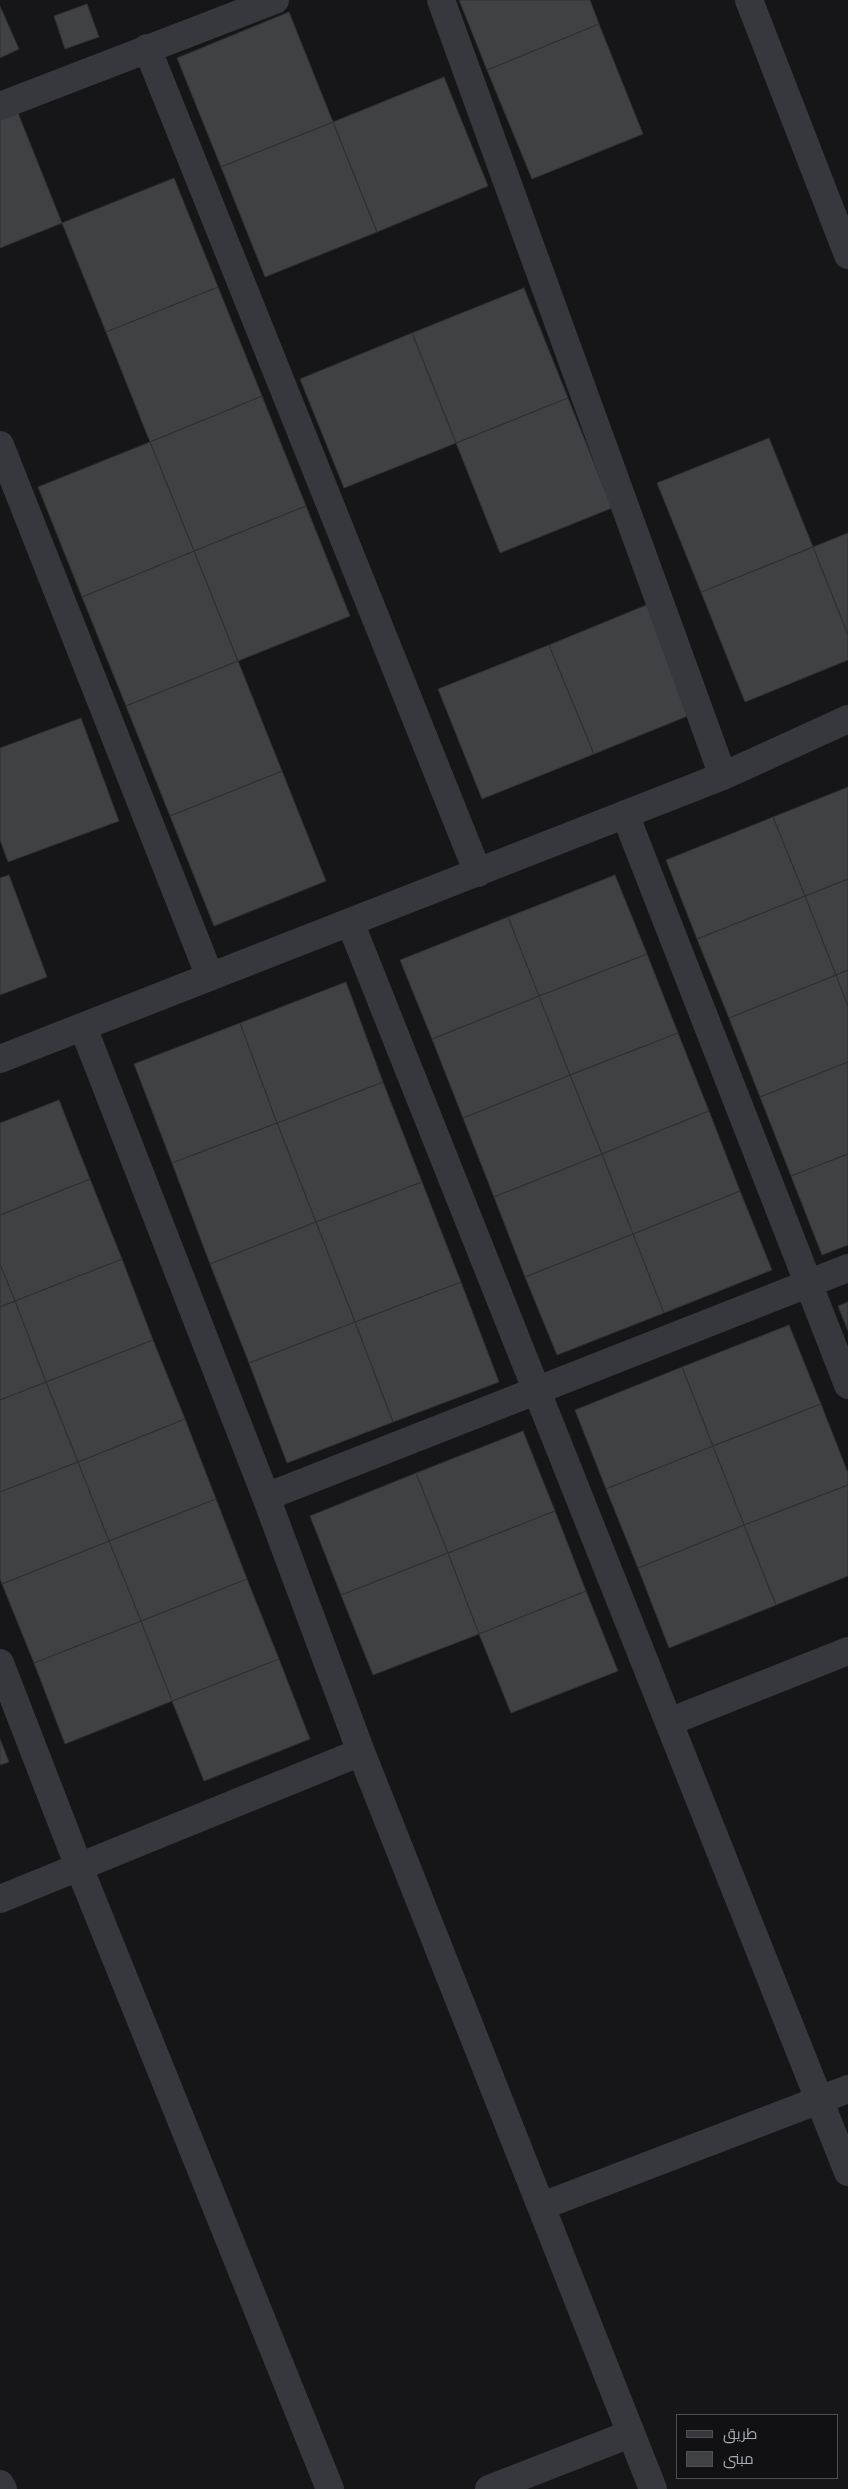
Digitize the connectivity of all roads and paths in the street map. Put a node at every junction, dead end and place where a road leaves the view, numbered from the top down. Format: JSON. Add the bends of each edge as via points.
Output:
{"nodes":[{"id":1,"x":441,"y":0,"type":"edge"},
{"id":2,"x":749,"y":0,"type":"edge"},
{"id":3,"x":270,"y":1,"type":"edge"},
{"id":4,"x":147,"y":48,"type":"junction"},
{"id":5,"x":0,"y":106,"type":"edge"},
{"id":6,"x":848,"y":255,"type":"edge"},
{"id":7,"x":0,"y":446,"type":"edge"},
{"id":8,"x":848,"y":719,"type":"edge"},
{"id":9,"x":723,"y":776,"type":"junction"},
{"id":10,"x":626,"y":814,"type":"junction"},
{"id":11,"x":478,"y":873,"type":"junction"},
{"id":12,"x":350,"y":922,"type":"junction"},
{"id":13,"x":210,"y":977,"type":"junction"},
{"id":14,"x":83,"y":1027,"type":"junction"},
{"id":15,"x":0,"y":1059,"type":"edge"},
{"id":16,"x":848,"y":1268,"type":"edge"},
{"id":17,"x":810,"y":1285,"type":"junction"},
{"id":18,"x":848,"y":1385,"type":"edge"},
{"id":19,"x":537,"y":1392,"type":"junction"},
{"id":20,"x":266,"y":1497,"type":"junction"},
{"id":21,"x":848,"y":1651,"type":"edge"},
{"id":22,"x":0,"y":1663,"type":"edge"},
{"id":23,"x":669,"y":1722,"type":"junction"},
{"id":24,"x":360,"y":1752,"type":"junction"},
{"id":25,"x":79,"y":1867,"type":"junction"},
{"id":26,"x":0,"y":1899,"type":"edge"},
{"id":27,"x":848,"y":2089,"type":"edge"},
{"id":28,"x":820,"y":2101,"type":"junction"},
{"id":29,"x":848,"y":2172,"type":"edge"},
{"id":30,"x":542,"y":2206,"type":"junction"},
{"id":31,"x":630,"y":2434,"type":"junction"},
{"id":32,"x":0,"y":2484,"type":"edge"},
{"id":33,"x":3,"y":2489,"type":"edge"},
{"id":34,"x":330,"y":2489,"type":"edge"},
{"id":35,"x":489,"y":2489,"type":"edge"},
{"id":36,"x":653,"y":2489,"type":"edge"}],
"edges":[{"from":1,"to":9,"type":"street"},
{"from":2,"to":6,"type":"street"},
{"from":3,"to":4,"type":"street"},
{"from":4,"to":5,"type":"street"},
{"from":4,"to":11,"type":"street"},
{"from":7,"to":13,"type":"street"},
{"from":8,"to":9,"type":"street"},
{"from":9,"to":10,"type":"street"},
{"from":10,"to":11,"type":"street"},
{"from":10,"to":17,"type":"street"},
{"from":11,"to":12,"type":"street"},
{"from":12,"to":13,"type":"street"},
{"from":12,"to":19,"type":"street"},
{"from":13,"to":14,"type":"street"},
{"from":14,"to":15,"type":"street"},
{"from":14,"to":20,"type":"street"},
{"from":16,"to":17,"type":"street"},
{"from":17,"to":18,"type":"street"},
{"from":17,"to":19,"type":"street"},
{"from":19,"to":20,"type":"street"},
{"from":19,"to":23,"type":"street"},
{"from":20,"to":24,"type":"street"},
{"from":21,"to":23,"type":"street"},
{"from":22,"to":25,"type":"street"},
{"from":23,"to":28,"type":"street"},
{"from":24,"to":25,"type":"street"},
{"from":24,"to":30,"type":"street"},
{"from":25,"to":26,"type":"street"},
{"from":25,"to":34,"type":"street"},
{"from":27,"to":28,"type":"street"},
{"from":28,"to":29,"type":"street"},
{"from":28,"to":30,"type":"street"},
{"from":30,"to":31,"type":"street"},
{"from":31,"to":35,"type":"street"},
{"from":31,"to":36,"type":"street"},
{"from":32,"to":33,"type":"street"}]}
